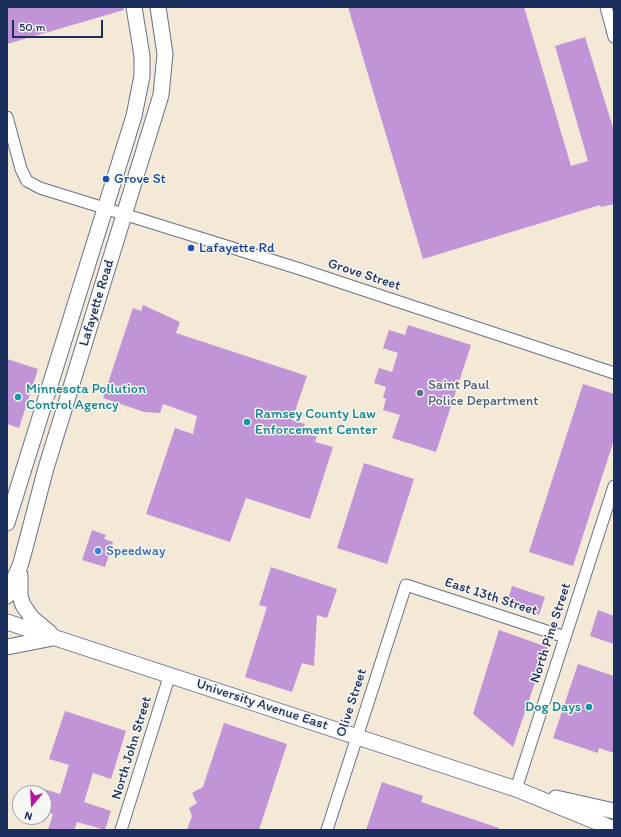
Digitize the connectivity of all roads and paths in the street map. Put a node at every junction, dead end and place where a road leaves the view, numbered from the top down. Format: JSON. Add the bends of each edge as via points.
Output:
{"nodes":[{"id":1,"x":134,"y":7,"type":"edge"},
{"id":2,"x":158,"y":7,"type":"edge"},
{"id":3,"x":606,"y":7,"type":"edge"},
{"id":4,"x":614,"y":37,"type":"edge"},
{"id":5,"x":7,"y":117,"type":"edge"},
{"id":6,"x":105,"y":207,"type":"junction"},
{"id":7,"x":125,"y":214,"type":"junction"},
{"id":8,"x":614,"y":373,"type":"edge"},
{"id":9,"x":614,"y":486,"type":"edge"},
{"id":10,"x":7,"y":523,"type":"edge"},
{"id":11,"x":21,"y":564,"type":"junction"},
{"id":12,"x":406,"y":585,"type":"joint"},
{"id":13,"x":7,"y":596,"type":"edge"},
{"id":14,"x":7,"y":622,"type":"edge"},
{"id":15,"x":56,"y":638,"type":"junction"},
{"id":16,"x":565,"y":638,"type":"junction"},
{"id":17,"x":7,"y":647,"type":"edge"},
{"id":18,"x":170,"y":674,"type":"junction"},
{"id":19,"x":358,"y":736,"type":"junction"},
{"id":20,"x":516,"y":789,"type":"junction"},
{"id":21,"x":614,"y":811,"type":"edge"},
{"id":22,"x":614,"y":829,"type":"edge"},
{"id":23,"x":121,"y":830,"type":"edge"},
{"id":24,"x":326,"y":830,"type":"edge"}],
"edges":[{"from":1,"to":6,"type":"main road","name":"Lafayette Road","via":[[140,36],[142,76],[134,116]]},
{"from":2,"to":7,"type":"main road","name":"Lafayette Road","via":[[165,54],[161,95]]},
{"from":3,"to":4,"type":"street"},
{"from":5,"to":6,"type":"street","name":"Grove Street","via":[[26,180],[40,188]]},
{"from":6,"to":7,"type":"street","name":"Grove Street"},
{"from":6,"to":10,"type":"main road","name":"Lafayette Road"},
{"from":7,"to":8,"type":"street","name":"Grove Street"},
{"from":7,"to":11,"type":"main road","name":"Lafayette Road","via":[[46,468]]},
{"from":9,"to":16,"type":"street","name":"North Pine Street"},
{"from":11,"to":13,"type":"main road","name":"Lafayette Road"},
{"from":11,"to":15,"type":"main road","via":[[20,596],[23,605],[32,618]]},
{"from":12,"to":16,"type":"street","name":"East 13th Street"},
{"from":12,"to":19,"type":"street","name":"Olive Street"},
{"from":14,"to":15,"type":"main road","name":"University Avenue East"},
{"from":15,"to":17,"type":"main road"},
{"from":15,"to":18,"type":"main road","name":"University Avenue East"},
{"from":16,"to":20,"type":"street","name":"North Pine Street"},
{"from":18,"to":19,"type":"main road","name":"University Avenue East"},
{"from":18,"to":23,"type":"street","name":"North John Street"},
{"from":19,"to":20,"type":"main road","name":"University Avenue East"},
{"from":19,"to":24,"type":"street","name":"Olive Street"},
{"from":20,"to":21,"type":"main road","name":"University Avenue East"},
{"from":20,"to":22,"type":"main road","name":"University Avenue East"}]}
